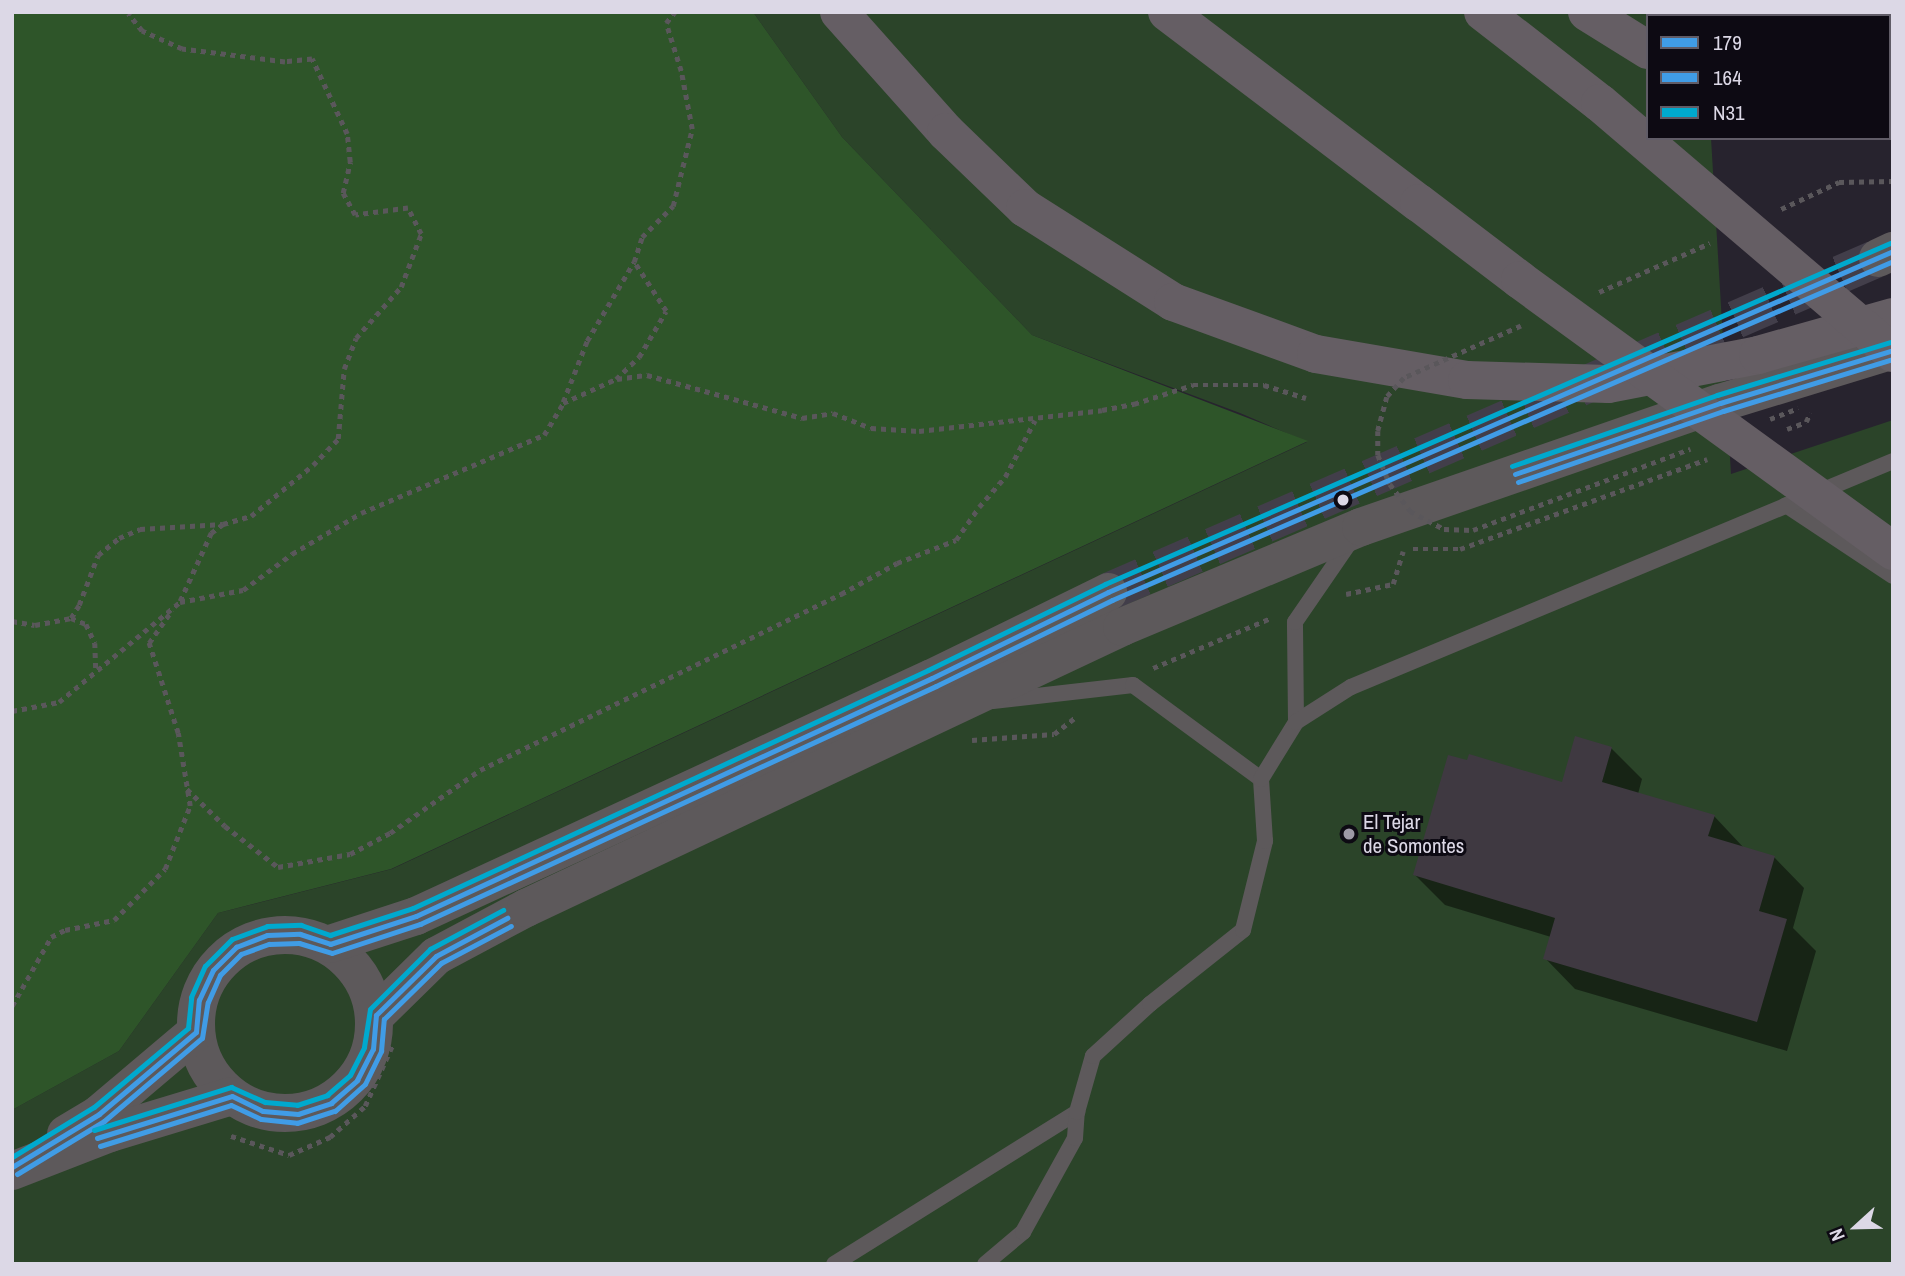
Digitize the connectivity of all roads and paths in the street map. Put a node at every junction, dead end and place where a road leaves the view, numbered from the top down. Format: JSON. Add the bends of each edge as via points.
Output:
{"nodes":[{"id":1,"x":675,"y":12,"type":"edge"},
{"id":2,"x":839,"y":12,"type":"edge"},
{"id":3,"x":1167,"y":12,"type":"edge"},
{"id":4,"x":1483,"y":12,"type":"edge"},
{"id":5,"x":1587,"y":12,"type":"edge"},
{"id":6,"x":128,"y":13,"type":"edge"},
{"id":7,"x":1646,"y":49,"type":"edge"},
{"id":8,"x":634,"y":262,"type":"junction"},
{"id":9,"x":1893,"y":317,"type":"edge"},
{"id":10,"x":1532,"y":321,"type":"dead end"},
{"id":11,"x":1893,"y":352,"type":"edge"},
{"id":12,"x":616,"y":379,"type":"junction"},
{"id":13,"x":1306,"y":398,"type":"dead end"},
{"id":14,"x":563,"y":403,"type":"junction"},
{"id":15,"x":1815,"y":403,"type":"dead end"},
{"id":16,"x":1798,"y":408,"type":"dead end"},
{"id":17,"x":1035,"y":420,"type":"junction"},
{"id":18,"x":1759,"y":423,"type":"dead end"},
{"id":19,"x":1780,"y":432,"type":"dead end"},
{"id":20,"x":1694,"y":447,"type":"dead end"},
{"id":21,"x":1716,"y":455,"type":"dead end"},
{"id":22,"x":1893,"y":461,"type":"edge"},
{"id":23,"x":1786,"y":505,"type":"junction"},
{"id":24,"x":223,"y":524,"type":"junction"},
{"id":25,"x":1360,"y":527,"type":"junction"},
{"id":26,"x":1893,"y":551,"type":"edge"},
{"id":27,"x":1893,"y":576,"type":"edge"},
{"id":28,"x":1108,"y":592,"type":"tunnel mouth"},
{"id":29,"x":180,"y":602,"type":"junction"},
{"id":30,"x":1309,"y":602,"type":"junction"},
{"id":31,"x":71,"y":618,"type":"junction"},
{"id":32,"x":12,"y":621,"type":"edge"},
{"id":33,"x":96,"y":670,"type":"junction"},
{"id":34,"x":1114,"y":685,"type":"junction"},
{"id":35,"x":960,"y":705,"type":"junction"},
{"id":36,"x":12,"y":710,"type":"edge"},
{"id":37,"x":1296,"y":722,"type":"junction"},
{"id":38,"x":960,"y":745,"type":"dead end"},
{"id":39,"x":1261,"y":779,"type":"junction"},
{"id":40,"x":187,"y":789,"type":"junction"},
{"id":41,"x":330,"y":944,"type":"junction"},
{"id":42,"x":12,"y":1006,"type":"edge"},
{"id":43,"x":386,"y":1025,"type":"junction"},
{"id":44,"x":196,"y":1032,"type":"junction"},
{"id":45,"x":232,"y":1096,"type":"junction"},
{"id":46,"x":1077,"y":1112,"type":"junction"},
{"id":47,"x":219,"y":1132,"type":"dead end"},
{"id":48,"x":12,"y":1169,"type":"edge"},
{"id":49,"x":834,"y":1264,"type":"edge"},
{"id":50,"x":985,"y":1264,"type":"edge"}],
"edges":[{"from":1,"to":8,"type":"path","via":[[666,23],[692,129],[673,206],[642,237]]},
{"from":2,"to":9,"type":"highway","via":[[946,132],[1025,208],[1173,302],[1316,354],[1467,380],[1608,384],[1758,355]]},
{"from":3,"to":26,"type":"highway","bridge":true,"via":[[1520,280]]},
{"from":4,"to":11,"type":"highway","bridge":true,"via":[[1600,103]]},
{"from":5,"to":7,"type":"highway"},
{"from":6,"to":24,"type":"path","via":[[142,31],[182,49],[285,62],[312,59],[346,134],[350,162],[343,193],[355,215],[408,208],[421,234],[401,287],[356,338],[344,369],[338,439],[262,508]]},
{"from":8,"to":12,"type":"path","via":[[666,310],[639,357]]},
{"from":8,"to":14,"type":"path","via":[[587,341]]},
{"from":10,"to":20,"type":"path","bridge":true,"via":[[1405,378],[1387,397],[1378,431],[1378,455],[1390,484],[1410,511],[1444,529],[1473,530]]},
{"from":11,"to":25,"type":"street","via":[[1720,403]]},
{"from":12,"to":14,"type":"path"},
{"from":12,"to":17,"type":"path","via":[[647,375],[771,411],[802,418],[833,413],[871,428],[919,431]]},
{"from":13,"to":17,"type":"path","via":[[1264,385],[1193,385],[1134,404]]},
{"from":14,"to":29,"type":"path","via":[[544,435],[361,513],[243,590]]},
{"from":15,"to":19,"type":"path","via":[[1806,422]]},
{"from":16,"to":18,"type":"path","bridge":true},
{"from":17,"to":40,"type":"path","via":[[1005,477],[956,540],[897,563],[480,770],[390,833],[350,854],[278,867]]},
{"from":21,"to":30,"type":"path","via":[[1460,549],[1403,549],[1393,584]]},
{"from":22,"to":23,"type":"lane"},
{"from":23,"to":27,"type":"lane"},
{"from":23,"to":37,"type":"lane","via":[[1351,687]]},
{"from":24,"to":29,"type":"path","via":[[211,533]]},
{"from":24,"to":31,"type":"path","via":[[140,529],[119,538],[98,555]]},
{"from":25,"to":30,"type":"lane"},
{"from":25,"to":35,"type":"street","via":[[1122,627]]},
{"from":28,"to":41,"type":"street","via":[[416,916]]},
{"from":29,"to":33,"type":"path"},
{"from":29,"to":40,"type":"path","via":[[149,643],[178,733]]},
{"from":30,"to":34,"type":"path"},
{"from":30,"to":37,"type":"lane","via":[[1294,622]]},
{"from":31,"to":32,"type":"path","via":[[35,625]]},
{"from":31,"to":33,"type":"path","via":[[86,624],[91,634]]},
{"from":33,"to":36,"type":"path","via":[[59,702]]},
{"from":34,"to":35,"type":"lane"},
{"from":34,"to":38,"type":"path","via":[[1054,734],[972,740]]},
{"from":34,"to":39,"type":"lane","via":[[1133,685]]},
{"from":35,"to":43,"type":"street","via":[[526,908],[436,956]]},
{"from":37,"to":39,"type":"lane"},
{"from":39,"to":46,"type":"lane","via":[[1265,841],[1243,930],[1093,1056]]},
{"from":40,"to":42,"type":"path","via":[[190,806],[165,869],[114,920],[51,937]]},
{"from":41,"to":43,"type":"street","via":[[360,975]]},
{"from":41,"to":44,"type":"street","via":[[299,934],[278,934],[236,947],[213,970],[199,999]]},
{"from":43,"to":45,"type":"street","via":[[357,1080],[331,1103],[298,1114],[263,1111]]},
{"from":43,"to":47,"type":"path","via":[[366,1106],[330,1137],[289,1155]]},
{"from":44,"to":45,"type":"street","via":[[207,1068]]},
{"from":44,"to":48,"type":"street","via":[[99,1114]]},
{"from":45,"to":48,"type":"street"},
{"from":46,"to":49,"type":"lane"},
{"from":46,"to":50,"type":"lane","via":[[1075,1138],[1023,1232]]}]}
